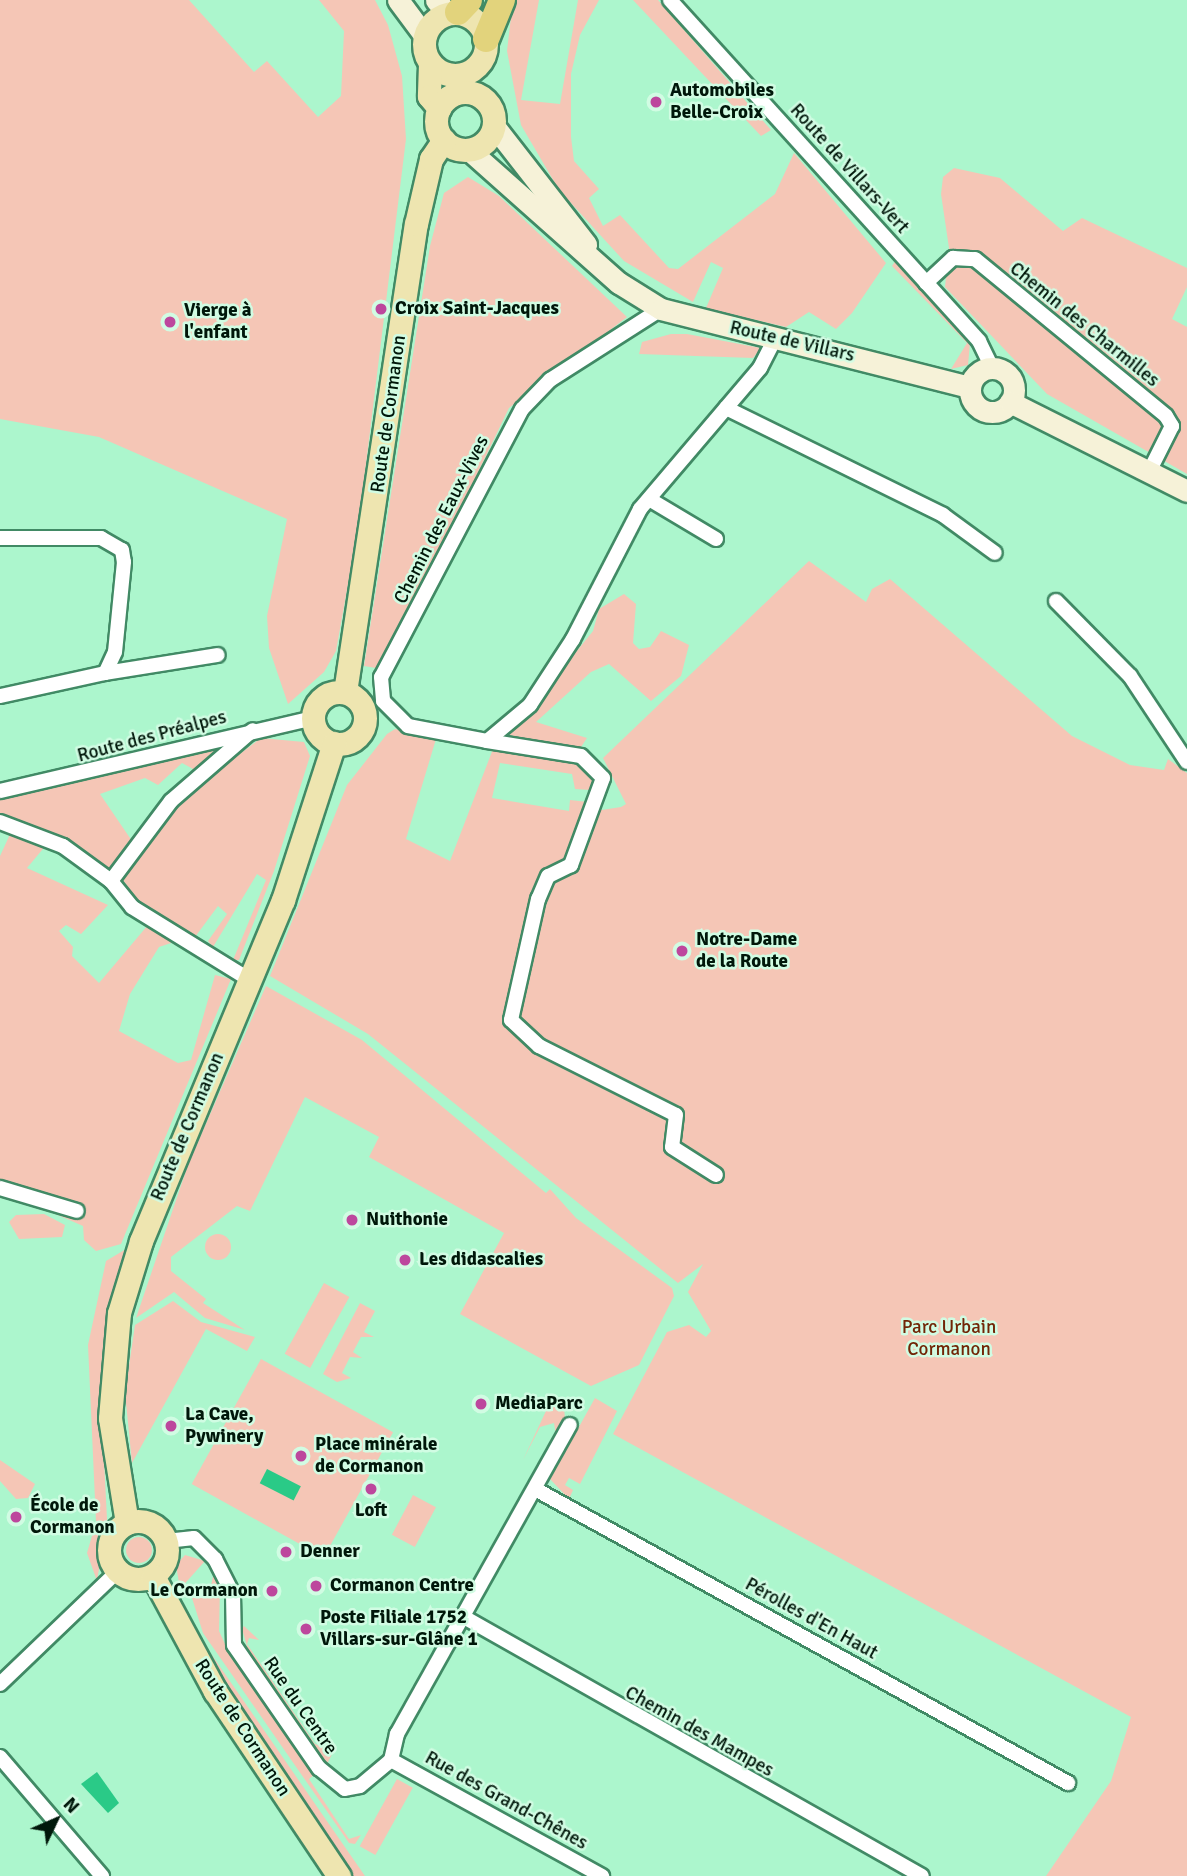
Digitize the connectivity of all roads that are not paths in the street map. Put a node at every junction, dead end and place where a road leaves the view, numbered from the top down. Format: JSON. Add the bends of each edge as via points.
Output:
{"nodes":[{"id":1,"x":398,"y":0,"type":"edge"},
{"id":2,"x":502,"y":0,"type":"edge"},
{"id":3,"x":670,"y":0,"type":"edge"},
{"id":4,"x":453,"y":6,"type":"edge"},
{"id":5,"x":424,"y":35,"type":"junction"},
{"id":6,"x":484,"y":50,"type":"junction"},
{"id":7,"x":430,"y":64,"type":"junction"},
{"id":8,"x":484,"y":98,"type":"junction"},
{"id":9,"x":439,"y":108,"type":"junction"},
{"id":10,"x":494,"y":126,"type":"junction"},
{"id":11,"x":444,"y":140,"type":"junction"},
{"id":12,"x":469,"y":150,"type":"junction"},
{"id":13,"x":926,"y":283,"type":"junction"},
{"id":14,"x":619,"y":284,"type":"junction"},
{"id":15,"x":661,"y":309,"type":"junction"},
{"id":16,"x":775,"y":338,"type":"junction"},
{"id":17,"x":992,"y":368,"type":"junction"},
{"id":18,"x":970,"y":387,"type":"junction"},
{"id":19,"x":1010,"y":402,"type":"junction"},
{"id":20,"x":726,"y":408,"type":"junction"},
{"id":21,"x":1148,"y":474,"type":"junction"},
{"id":22,"x":1187,"y":491,"type":"edge"},
{"id":23,"x":649,"y":499,"type":"junction"},
{"id":24,"x":0,"y":538,"type":"edge"},
{"id":25,"x":716,"y":539,"type":"dead end"},
{"id":26,"x":995,"y":553,"type":"dead end"},
{"id":27,"x":1056,"y":601,"type":"dead end"},
{"id":28,"x":218,"y":656,"type":"dead end"},
{"id":29,"x":105,"y":673,"type":"junction"},
{"id":30,"x":345,"y":692,"type":"junction"},
{"id":31,"x":0,"y":696,"type":"edge"},
{"id":32,"x":313,"y":718,"type":"junction"},
{"id":33,"x":253,"y":730,"type":"junction"},
{"id":34,"x":488,"y":741,"type":"junction"},
{"id":35,"x":334,"y":743,"type":"junction"},
{"id":36,"x":1187,"y":762,"type":"edge"},
{"id":37,"x":0,"y":791,"type":"edge"},
{"id":38,"x":0,"y":822,"type":"edge"},
{"id":39,"x":111,"y":881,"type":"junction"},
{"id":40,"x":250,"y":980,"type":"junction"},
{"id":41,"x":716,"y":1175,"type":"dead end"},
{"id":42,"x":0,"y":1188,"type":"edge"},
{"id":43,"x":77,"y":1211,"type":"dead end"},
{"id":44,"x":570,"y":1425,"type":"dead end"},
{"id":45,"x":535,"y":1489,"type":"junction"},
{"id":46,"x":127,"y":1523,"type":"junction"},
{"id":47,"x":166,"y":1541,"type":"junction"},
{"id":48,"x":118,"y":1571,"type":"junction"},
{"id":49,"x":153,"y":1576,"type":"junction"},
{"id":50,"x":462,"y":1616,"type":"junction"},
{"id":51,"x":0,"y":1684,"type":"edge"},
{"id":52,"x":0,"y":1757,"type":"edge"},
{"id":53,"x":391,"y":1760,"type":"junction"},
{"id":54,"x":1068,"y":1783,"type":"dead end"},
{"id":55,"x":103,"y":1876,"type":"edge"},
{"id":56,"x":339,"y":1876,"type":"edge"},
{"id":57,"x":602,"y":1876,"type":"edge"},
{"id":58,"x":922,"y":1876,"type":"edge"}],
"edges":[{"from":1,"to":5,"type":"main road"},
{"from":2,"to":6,"type":"highway"},
{"from":3,"to":13,"type":"street","name":"Route de Villars-Vert"},
{"from":4,"to":5,"type":"main road"},
{"from":4,"to":6,"type":"main road","via":[[476,20]]},
{"from":5,"to":7,"type":"main road"},
{"from":6,"to":7,"type":"main road","via":[[453,75]]},
{"from":6,"to":8,"type":"main road"},
{"from":7,"to":9,"type":"main road","via":[[428,89]]},
{"from":8,"to":9,"type":"main road","via":[[460,92]]},
{"from":8,"to":10,"type":"main road"},
{"from":9,"to":11,"type":"main road"},
{"from":10,"to":12,"type":"main road","via":[[485,142]]},
{"from":10,"to":14,"type":"main road","name":"Route de Villars"},
{"from":11,"to":12,"type":"main road"},
{"from":11,"to":30,"type":"main road","name":"Route de Cormanon","via":[[432,159],[416,224]]},
{"from":12,"to":14,"type":"main road","name":"Route de Villars"},
{"from":13,"to":17,"type":"street","name":"Route de Villars-Vert","via":[[979,341]]},
{"from":13,"to":21,"type":"street","name":"Chemin des Charmilles","via":[[953,258],[975,260],[1166,416],[1172,426]]},
{"from":14,"to":15,"type":"main road","name":"Route de Villars"},
{"from":15,"to":16,"type":"main road","name":"Route de Villars"},
{"from":15,"to":34,"type":"street","name":"Chemin des Eaux-Vives","via":[[550,380],[522,409],[381,677],[383,701],[408,726]]},
{"from":16,"to":18,"type":"main road","name":"Route de Villars"},
{"from":16,"to":20,"type":"street","via":[[760,368]]},
{"from":17,"to":18,"type":"main road","via":[[975,375]]},
{"from":17,"to":19,"type":"main road","via":[[1011,380]]},
{"from":18,"to":19,"type":"main road","via":[[984,410]]},
{"from":19,"to":21,"type":"main road"},
{"from":20,"to":23,"type":"street"},
{"from":20,"to":26,"type":"street","via":[[943,515]]},
{"from":21,"to":22,"type":"main road"},
{"from":23,"to":25,"type":"street"},
{"from":23,"to":34,"type":"street","via":[[549,680]]},
{"from":24,"to":29,"type":"street","via":[[79,535],[122,550],[115,652]]},
{"from":27,"to":36,"type":"street","via":[[1130,676]]},
{"from":28,"to":29,"type":"street"},
{"from":29,"to":31,"type":"street"},
{"from":30,"to":32,"type":"main road","via":[[321,699]]},
{"from":30,"to":35,"type":"main road","via":[[361,703],[365,723],[357,737]]},
{"from":32,"to":33,"type":"street","name":"Route des Préalpes"},
{"from":32,"to":35,"type":"main road","via":[[317,732]]},
{"from":33,"to":37,"type":"street","name":"Route des Préalpes"},
{"from":33,"to":39,"type":"street","via":[[171,801]]},
{"from":34,"to":41,"type":"street","name":"Chemin des Eaux-Vives","via":[[581,756],[603,778],[571,865],[548,876],[538,900],[510,1020],[539,1046],[676,1115],[672,1147]]},
{"from":35,"to":40,"type":"main road","name":"Route de Cormanon"},
{"from":38,"to":39,"type":"street","via":[[63,846]]},
{"from":39,"to":40,"type":"street","via":[[132,907]]},
{"from":40,"to":46,"type":"main road","name":"Route de Cormanon","via":[[141,1241],[119,1313],[110,1418]]},
{"from":42,"to":43,"type":"street"},
{"from":44,"to":45,"type":"street","name":"Rue du Centre"},
{"from":45,"to":50,"type":"street","name":"Rue du Centre"},
{"from":45,"to":54,"type":"street","name":"Pérolles d'En Haut"},
{"from":46,"to":47,"type":"main road","via":[[153,1525]]},
{"from":46,"to":48,"type":"main road","via":[[109,1548]]},
{"from":47,"to":49,"type":"main road","via":[[165,1562]]},
{"from":47,"to":53,"type":"street","name":"Rue du Centre","via":[[194,1538],[224,1571],[233,1594],[234,1645],[333,1784],[345,1789],[366,1784]]},
{"from":48,"to":49,"type":"main road","via":[[131,1579]]},
{"from":48,"to":51,"type":"street"},
{"from":49,"to":56,"type":"main road","name":"Route de Cormanon","via":[[215,1691]]},
{"from":50,"to":53,"type":"street","name":"Rue du Centre","via":[[397,1734]]},
{"from":50,"to":58,"type":"street","name":"Chemin des Mampes"},
{"from":52,"to":55,"type":"street"},
{"from":53,"to":57,"type":"street","name":"Rue des Grand-Chênes"}]}
